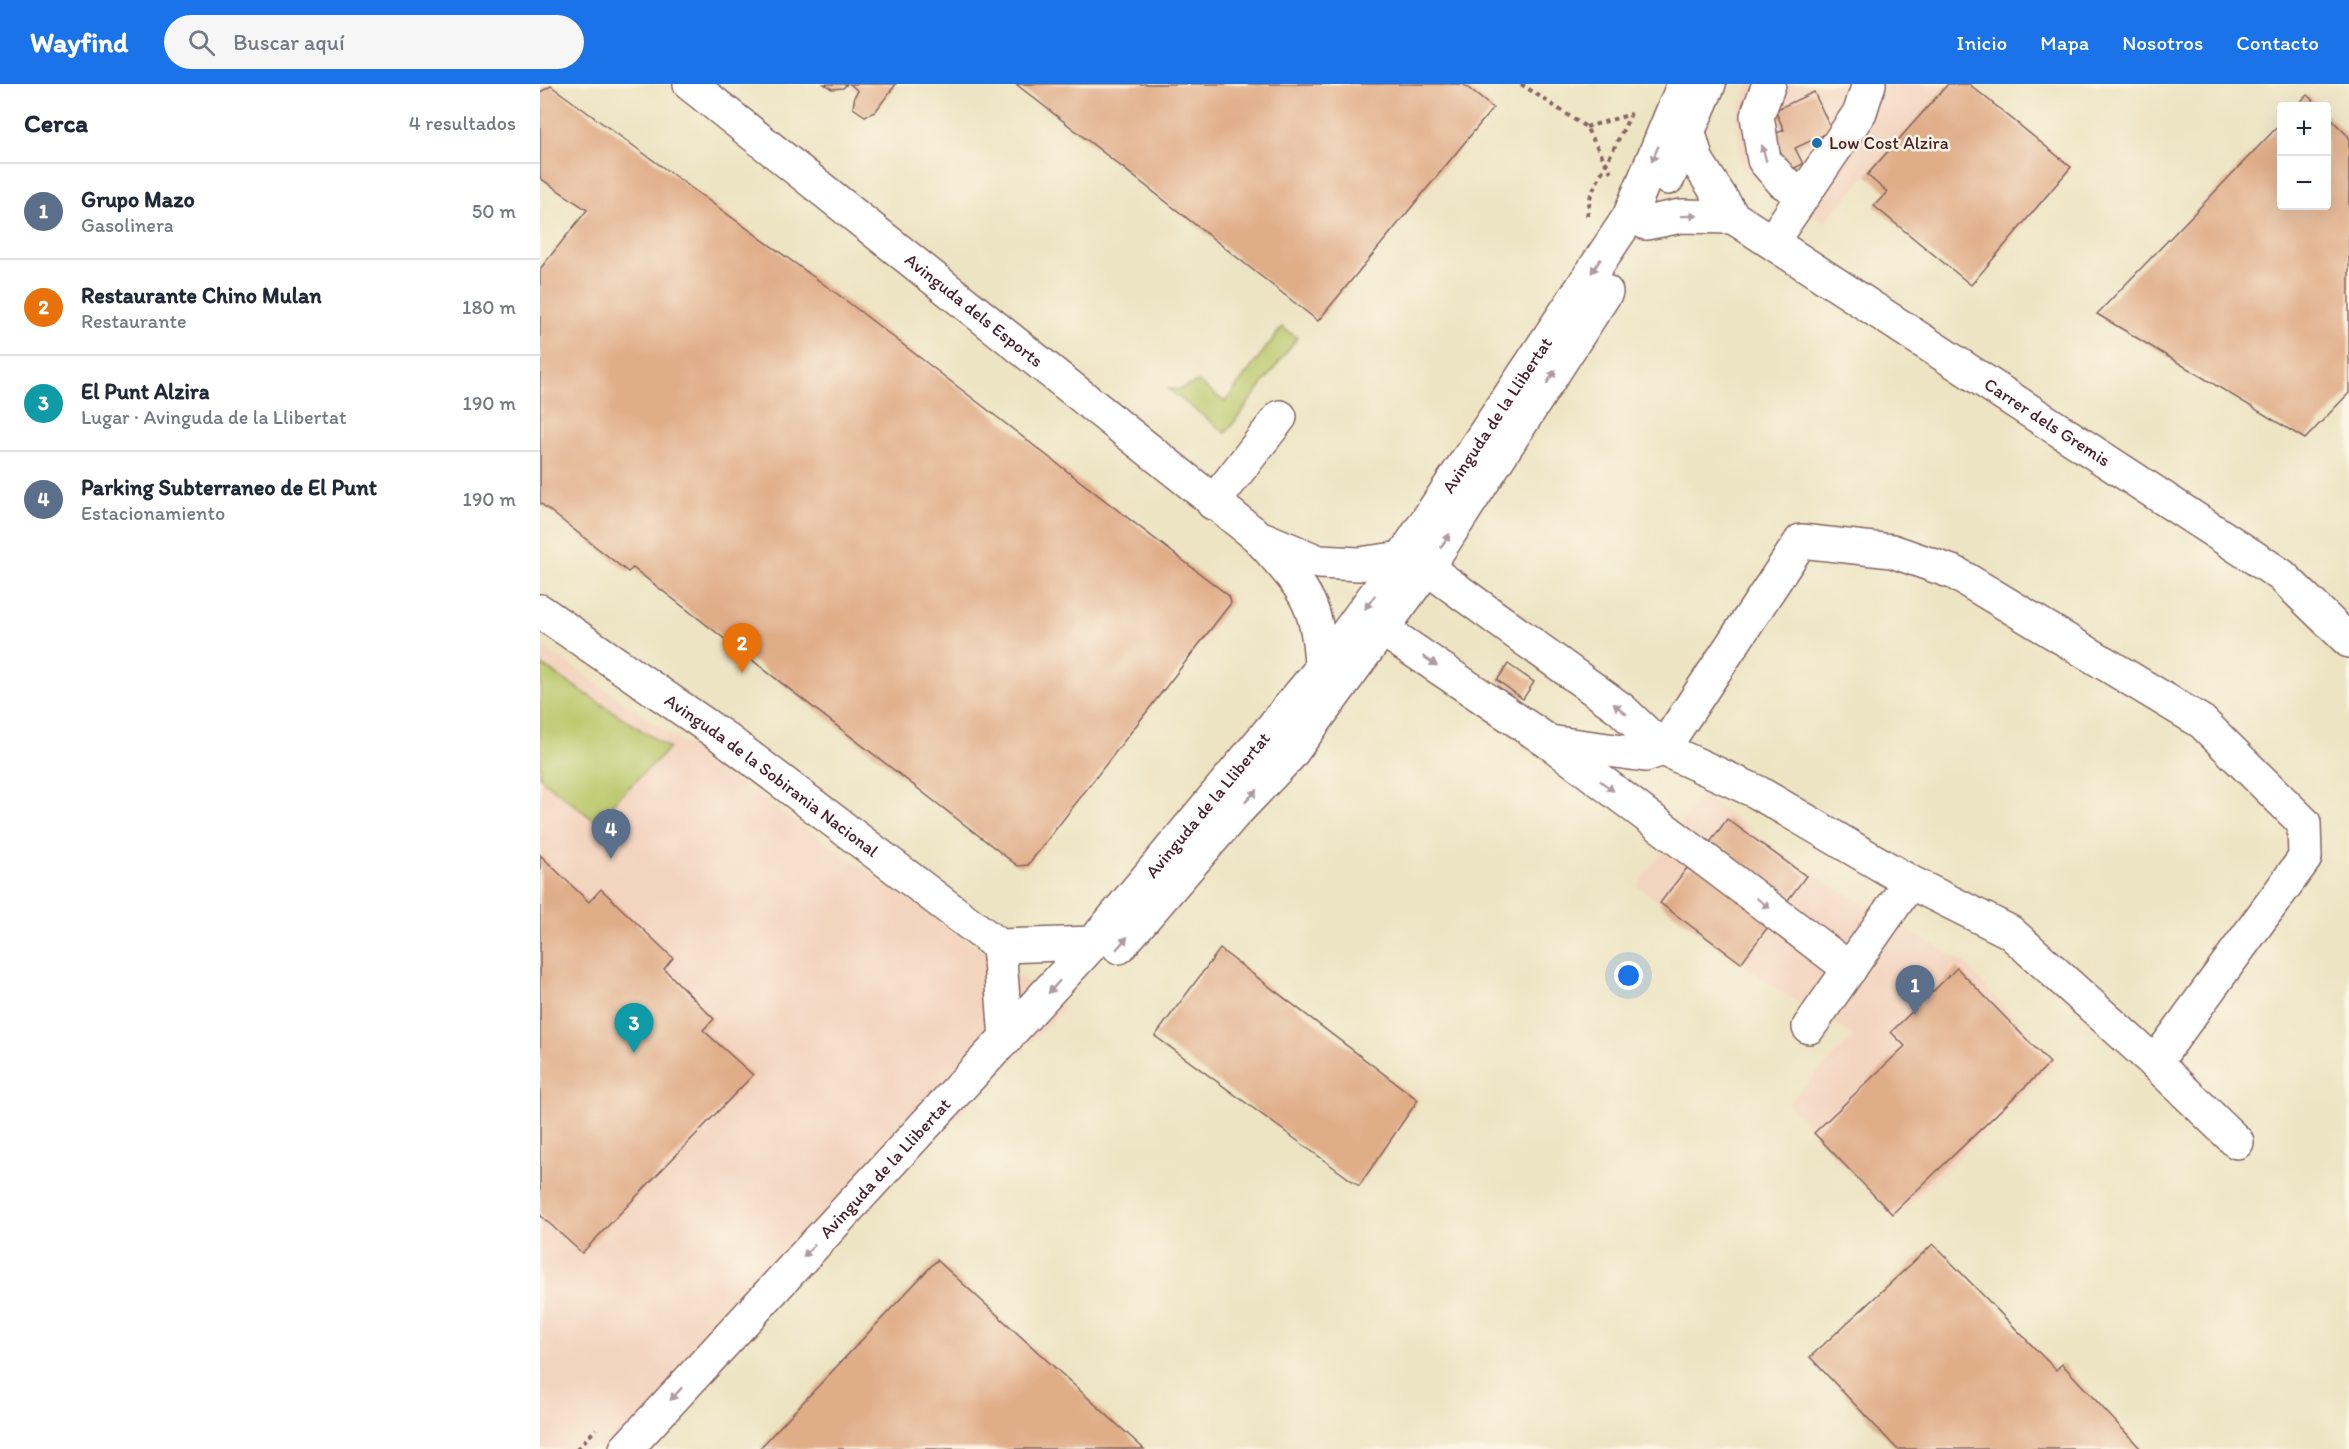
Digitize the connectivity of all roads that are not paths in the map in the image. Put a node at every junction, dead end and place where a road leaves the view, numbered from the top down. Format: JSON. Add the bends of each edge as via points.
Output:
{"nodes":[{"id":1,"x":690,"y":84,"type":"edge"},
{"id":2,"x":1684,"y":84,"type":"edge"},
{"id":3,"x":1709,"y":84,"type":"edge"},
{"id":4,"x":1769,"y":84,"type":"edge"},
{"id":5,"x":1869,"y":84,"type":"edge"},
{"id":6,"x":1689,"y":133,"type":"junction"},
{"id":7,"x":1804,"y":193,"type":"junction"},
{"id":8,"x":1734,"y":217,"type":"junction"},
{"id":9,"x":1646,"y":223,"type":"junction"},
{"id":10,"x":1773,"y":240,"type":"junction"},
{"id":11,"x":1280,"y":417,"type":"dead end"},
{"id":12,"x":1213,"y":503,"type":"junction"},
{"id":13,"x":1257,"y":536,"type":"junction"},
{"id":14,"x":1415,"y":563,"type":"junction"},
{"id":15,"x":540,"y":611,"type":"edge"},
{"id":16,"x":1382,"y":628,"type":"junction"},
{"id":17,"x":2349,"y":641,"type":"edge"},
{"id":18,"x":1321,"y":669,"type":"junction"},
{"id":19,"x":1549,"y":742,"type":"junction"},
{"id":20,"x":1663,"y":749,"type":"junction"},
{"id":21,"x":1910,"y":882,"type":"junction"},
{"id":22,"x":1093,"y":943,"type":"junction"},
{"id":23,"x":999,"y":946,"type":"junction"},
{"id":24,"x":1850,"y":969,"type":"junction"},
{"id":25,"x":1809,"y":1027,"type":"dead end"},
{"id":26,"x":1006,"y":1039,"type":"junction"},
{"id":27,"x":2155,"y":1063,"type":"junction"},
{"id":28,"x":2237,"y":1143,"type":"dead end"},
{"id":29,"x":626,"y":1449,"type":"edge"},
{"id":30,"x":656,"y":1449,"type":"edge"}],
"edges":[{"from":1,"to":12,"type":"main road","name":"Avinguda dels Esports"},
{"from":2,"to":14,"type":"main road","name":"Avinguda de la Llibertat","one_way":true,"via":[[1629,217]]},
{"from":3,"to":6,"type":"main road","name":"Avinguda de la Llibertat"},
{"from":7,"to":4,"type":"main road","one_way":true,"via":[[1783,182],[1764,160],[1757,116]]},
{"from":5,"to":7,"type":"main road","via":[[1860,112]]},
{"from":6,"to":8,"type":"main road","name":"Carrer dels Gremis","via":[[1697,161]]},
{"from":6,"to":9,"type":"main road","name":"Avinguda de la Llibertat"},
{"from":7,"to":10,"type":"main road"},
{"from":9,"to":8,"type":"main road","name":"Carrer dels Gremis","one_way":true,"via":[[1682,216]]},
{"from":8,"to":10,"type":"main road","name":"Carrer dels Gremis"},
{"from":14,"to":9,"type":"main road","name":"Avinguda de la Llibertat","one_way":true,"via":[[1622,267]]},
{"from":10,"to":17,"type":"main road","name":"Carrer dels Gremis","via":[[2281,575]]},
{"from":11,"to":12,"type":"main road"},
{"from":12,"to":13,"type":"main road","name":"Avinguda dels Esports"},
{"from":13,"to":14,"type":"main road","name":"Avinguda dels Esports","via":[[1319,562]]},
{"from":13,"to":18,"type":"main road","name":"Avinguda dels Esports","via":[[1300,585],[1315,613]]},
{"from":14,"to":16,"type":"main road","name":"Avinguda de la Llibertat"},
{"from":14,"to":18,"type":"main road","name":"Avinguda de la Llibertat","one_way":true},
{"from":20,"to":14,"type":"main road","one_way":true,"via":[[1621,709]]},
{"from":15,"to":23,"type":"main road","name":"Avinguda de la Sobirania Nacional","via":[[723,737]]},
{"from":16,"to":19,"type":"main road","one_way":true},
{"from":30,"to":16,"type":"main road","name":"Avinguda de la Llibertat","one_way":true,"via":[[1109,958],[1290,755]]},
{"from":18,"to":22,"type":"main road","name":"Avinguda de la Llibertat"},
{"from":19,"to":20,"type":"main road","via":[[1645,755]]},
{"from":19,"to":24,"type":"main road","one_way":true},
{"from":20,"to":21,"type":"main road","via":[[1757,792]]},
{"from":20,"to":27,"type":"main road","via":[[1802,541],[1892,551],[1955,573],[2202,722],[2304,823],[2305,858]]},
{"from":21,"to":24,"type":"main road"},
{"from":21,"to":27,"type":"main road","via":[[2010,932]]},
{"from":22,"to":23,"type":"main road"},
{"from":22,"to":26,"type":"main road","name":"Avinguda de la Llibertat","one_way":true},
{"from":23,"to":26,"type":"main road"},
{"from":24,"to":25,"type":"main road"},
{"from":26,"to":29,"type":"main road","name":"Avinguda de la Llibertat","one_way":true},
{"from":27,"to":28,"type":"main road"}]}
